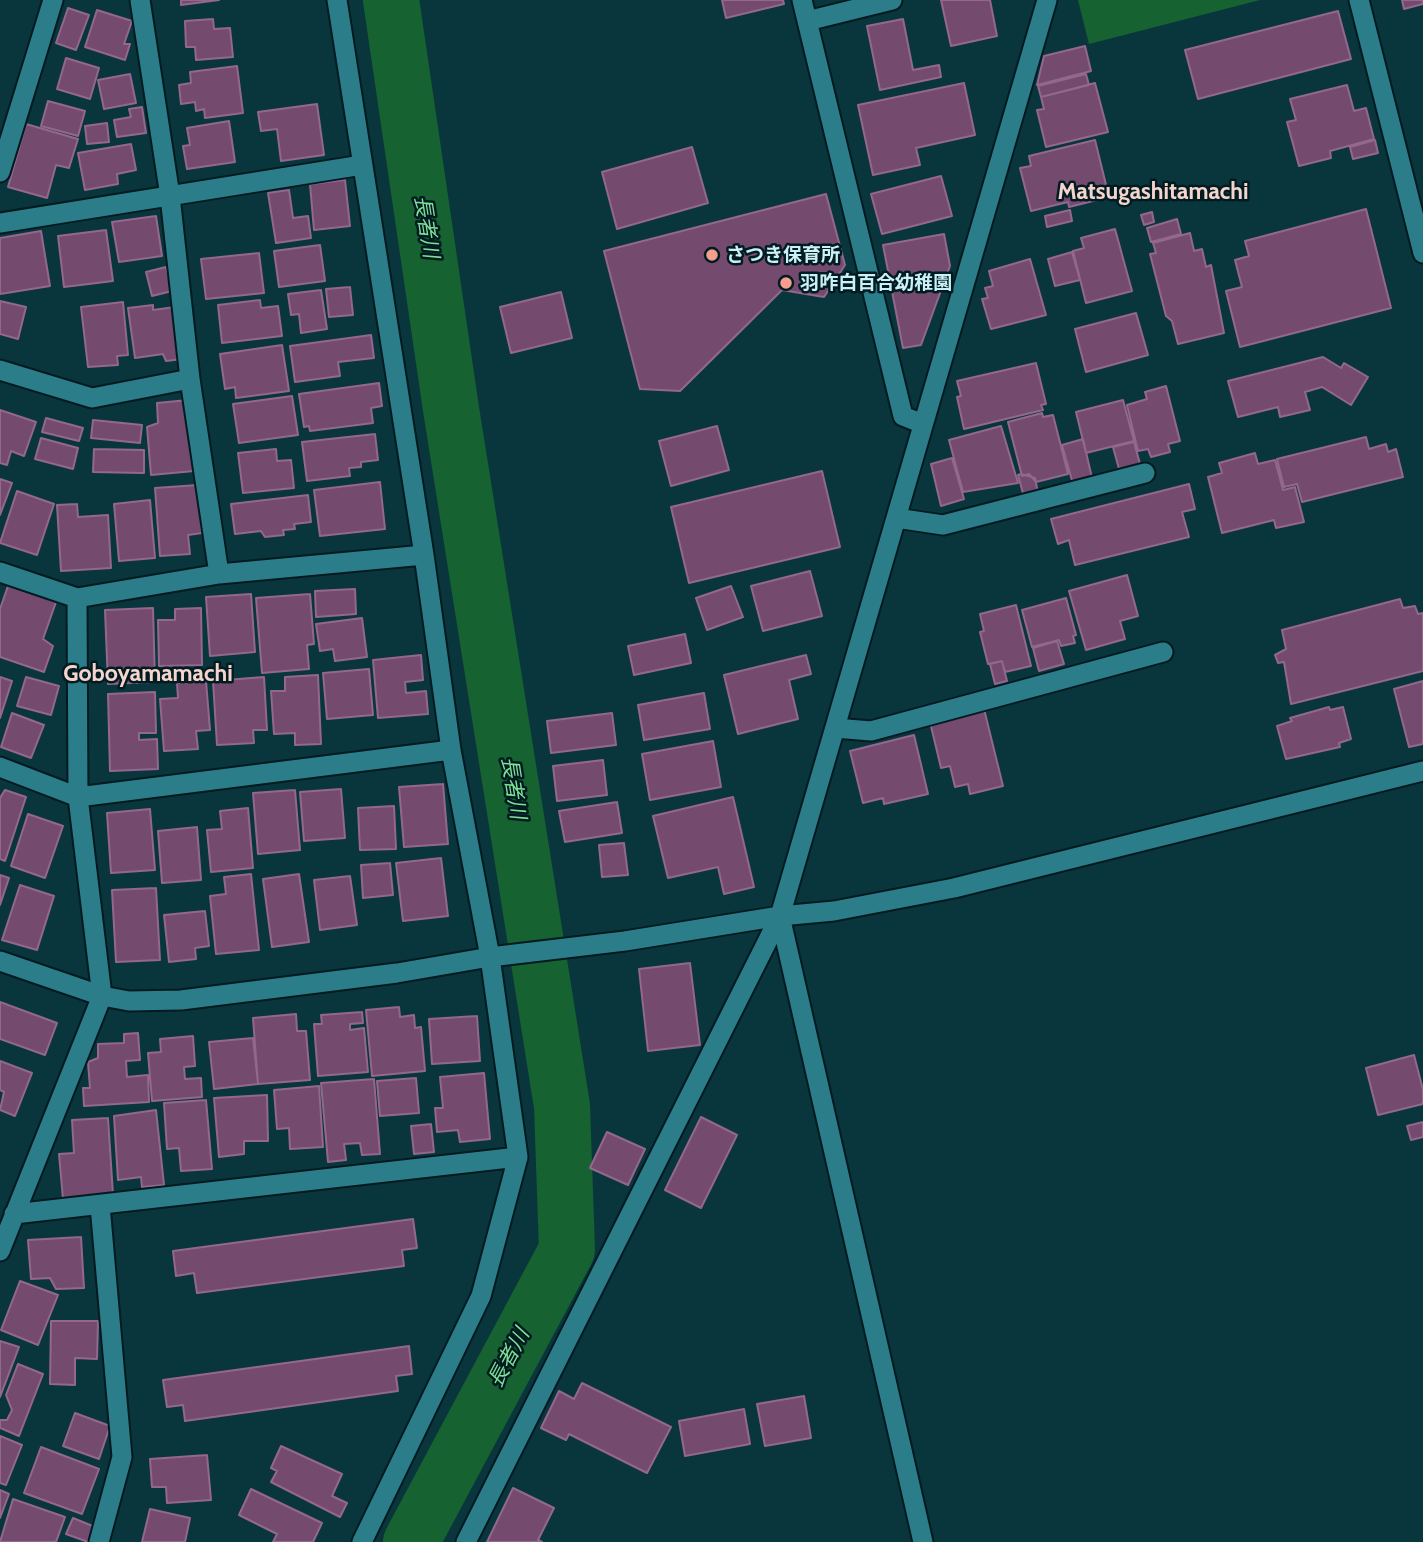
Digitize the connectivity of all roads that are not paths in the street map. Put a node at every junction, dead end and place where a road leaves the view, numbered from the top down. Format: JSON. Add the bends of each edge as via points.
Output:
{"nodes":[{"id":1,"x":53,"y":0,"type":"edge"},
{"id":2,"x":141,"y":0,"type":"edge"},
{"id":3,"x":337,"y":0,"type":"edge"},
{"id":4,"x":802,"y":0,"type":"edge"},
{"id":5,"x":892,"y":0,"type":"edge"},
{"id":6,"x":1047,"y":0,"type":"edge"},
{"id":7,"x":1359,"y":0,"type":"edge"},
{"id":8,"x":807,"y":21,"type":"junction"},
{"id":9,"x":362,"y":165,"type":"junction"},
{"id":10,"x":0,"y":172,"type":"edge"},
{"id":11,"x":170,"y":196,"type":"junction"},
{"id":12,"x":0,"y":223,"type":"edge"},
{"id":13,"x":1423,"y":253,"type":"edge"},
{"id":14,"x":0,"y":370,"type":"edge"},
{"id":15,"x":190,"y":379,"type":"junction"},
{"id":16,"x":923,"y":424,"type":"junction"},
{"id":17,"x":1145,"y":473,"type":"dead end"},
{"id":18,"x":896,"y":518,"type":"junction"},
{"id":19,"x":424,"y":555,"type":"junction"},
{"id":20,"x":0,"y":572,"type":"edge"},
{"id":21,"x":219,"y":574,"type":"junction"},
{"id":22,"x":76,"y":598,"type":"junction"},
{"id":23,"x":1163,"y":652,"type":"dead end"},
{"id":24,"x":835,"y":728,"type":"junction"},
{"id":25,"x":451,"y":750,"type":"junction"},
{"id":26,"x":0,"y":767,"type":"edge"},
{"id":27,"x":1423,"y":771,"type":"edge"},
{"id":28,"x":78,"y":797,"type":"junction"},
{"id":29,"x":780,"y":916,"type":"junction"},
{"id":30,"x":490,"y":957,"type":"junction"},
{"id":31,"x":0,"y":961,"type":"edge"},
{"id":32,"x":102,"y":996,"type":"junction"},
{"id":33,"x":518,"y":1157,"type":"junction"},
{"id":34,"x":100,"y":1205,"type":"junction"},
{"id":35,"x":14,"y":1214,"type":"junction"},
{"id":36,"x":0,"y":1251,"type":"edge"},
{"id":37,"x":99,"y":1542,"type":"edge"},
{"id":38,"x":362,"y":1542,"type":"edge"},
{"id":39,"x":467,"y":1542,"type":"edge"},
{"id":40,"x":923,"y":1542,"type":"edge"}],
"edges":[{"from":1,"to":10,"type":"street"},
{"from":2,"to":11,"type":"street"},
{"from":3,"to":9,"type":"street"},
{"from":4,"to":8,"type":"street"},
{"from":5,"to":8,"type":"street"},
{"from":6,"to":16,"type":"street"},
{"from":7,"to":13,"type":"street"},
{"from":8,"to":16,"type":"street","via":[[903,416]]},
{"from":9,"to":11,"type":"street"},
{"from":9,"to":19,"type":"street"},
{"from":11,"to":12,"type":"street"},
{"from":11,"to":15,"type":"street"},
{"from":14,"to":15,"type":"street","via":[[92,398]]},
{"from":15,"to":21,"type":"street"},
{"from":16,"to":18,"type":"street"},
{"from":17,"to":18,"type":"street","via":[[943,525]]},
{"from":18,"to":24,"type":"street"},
{"from":19,"to":21,"type":"street"},
{"from":19,"to":25,"type":"street"},
{"from":20,"to":22,"type":"street"},
{"from":21,"to":22,"type":"street"},
{"from":22,"to":28,"type":"street"},
{"from":23,"to":24,"type":"street","via":[[870,731]]},
{"from":24,"to":29,"type":"street"},
{"from":25,"to":28,"type":"street"},
{"from":25,"to":30,"type":"street"},
{"from":26,"to":28,"type":"street"},
{"from":27,"to":29,"type":"street","via":[[954,888],[834,911]]},
{"from":28,"to":32,"type":"street"},
{"from":29,"to":30,"type":"street"},
{"from":29,"to":39,"type":"street"},
{"from":29,"to":40,"type":"street"},
{"from":30,"to":32,"type":"street","via":[[181,1000],[129,1001]]},
{"from":30,"to":33,"type":"street"},
{"from":31,"to":32,"type":"street"},
{"from":32,"to":35,"type":"street"},
{"from":33,"to":34,"type":"street"},
{"from":33,"to":38,"type":"street","via":[[481,1296]]},
{"from":34,"to":35,"type":"street"},
{"from":34,"to":37,"type":"street","via":[[122,1457]]},
{"from":35,"to":36,"type":"street"}]}
